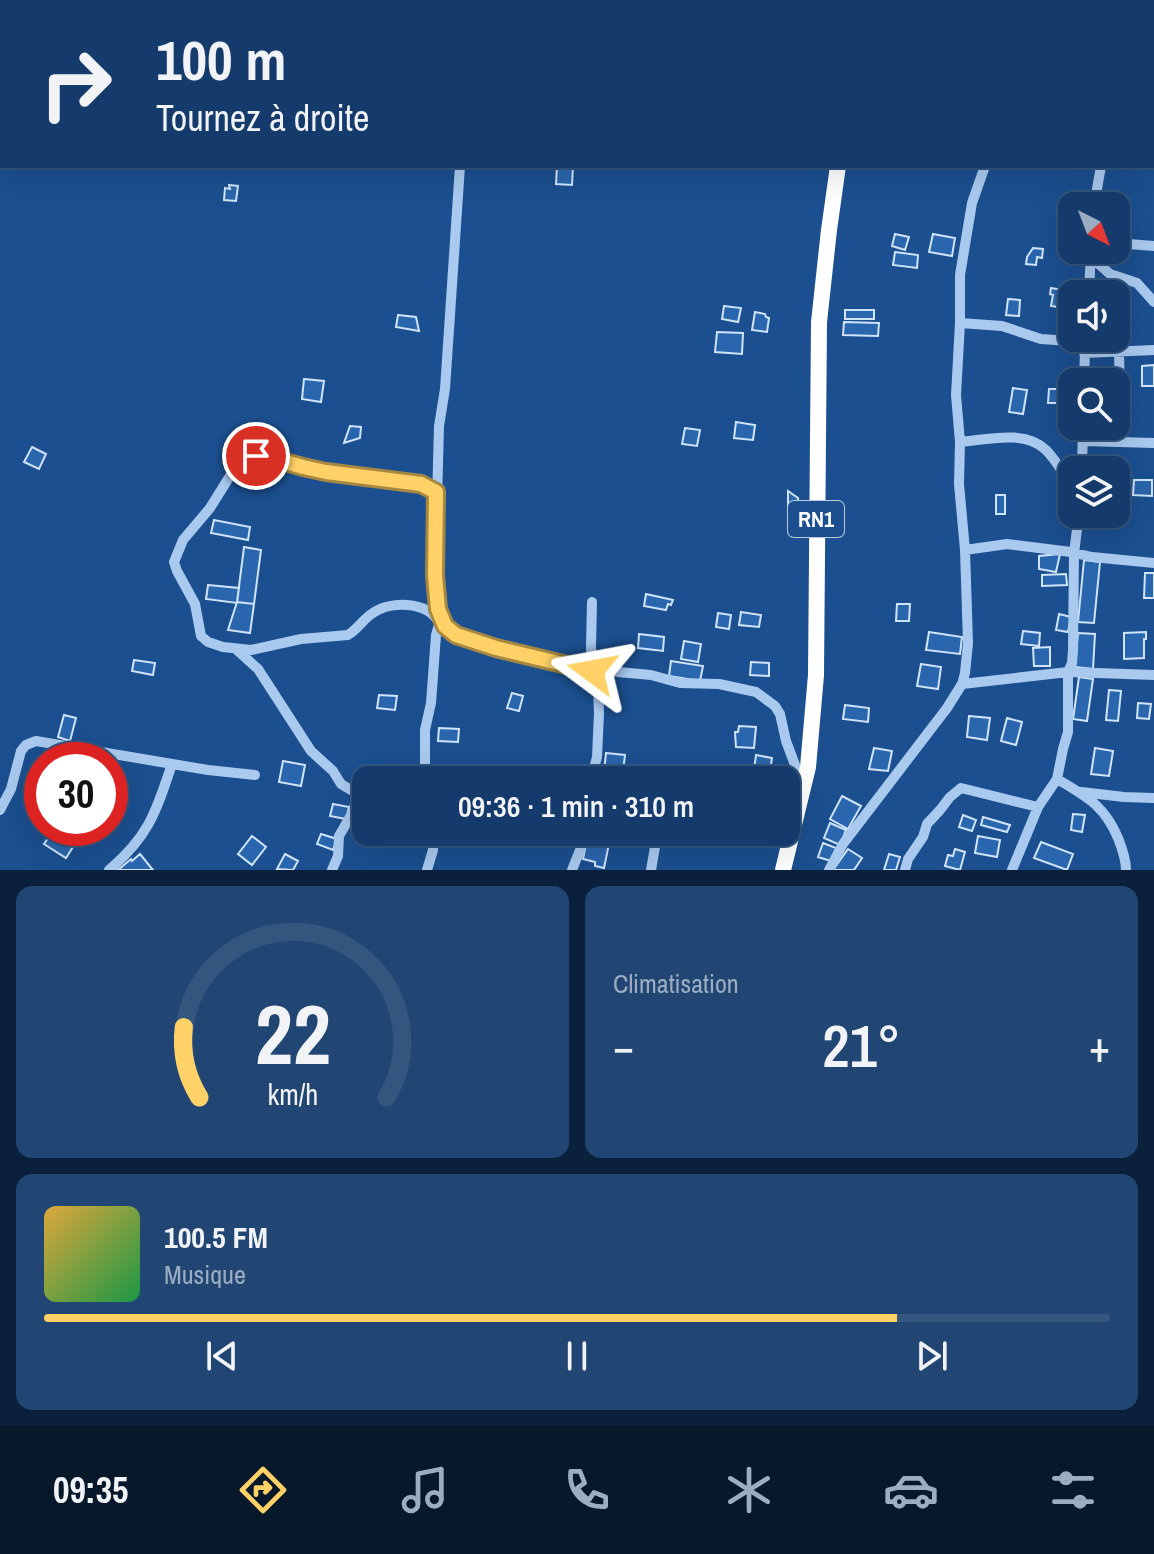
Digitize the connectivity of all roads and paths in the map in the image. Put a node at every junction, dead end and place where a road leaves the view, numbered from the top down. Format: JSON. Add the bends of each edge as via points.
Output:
{"nodes":[{"id":1,"x":460,"y":168,"type":"edge"},
{"id":2,"x":838,"y":168,"type":"edge"},
{"id":3,"x":984,"y":168,"type":"edge"},
{"id":4,"x":1101,"y":168,"type":"edge"},
{"id":5,"x":1096,"y":192,"type":"edge"},
{"id":6,"x":1130,"y":244,"type":"edge"},
{"id":7,"x":1154,"y":246,"type":"edge"},
{"id":8,"x":1100,"y":264,"type":"edge"},
{"id":9,"x":1154,"y":302,"type":"edge"},
{"id":10,"x":960,"y":323,"type":"junction"},
{"id":11,"x":1058,"y":341,"type":"edge"},
{"id":12,"x":1153,"y":347,"type":"edge"},
{"id":13,"x":1130,"y":350,"type":"edge"},
{"id":14,"x":1088,"y":441,"type":"joint"},
{"id":15,"x":960,"y":442,"type":"junction"},
{"id":16,"x":1154,"y":443,"type":"edge"},
{"id":17,"x":1085,"y":456,"type":"edge"},
{"id":18,"x":1058,"y":466,"type":"edge"},
{"id":19,"x":436,"y":492,"type":"junction"},
{"id":20,"x":1077,"y":528,"type":"edge"},
{"id":21,"x":965,"y":550,"type":"junction"},
{"id":22,"x":1074,"y":553,"type":"junction"},
{"id":23,"x":1154,"y":563,"type":"edge"},
{"id":24,"x":592,"y":602,"type":"dead end"},
{"id":25,"x":440,"y":620,"type":"junction"},
{"id":26,"x":266,"y":646,"type":"junction"},
{"id":27,"x":237,"y":650,"type":"junction"},
{"id":28,"x":258,"y":669,"type":"junction"},
{"id":29,"x":592,"y":671,"type":"junction"},
{"id":30,"x":1068,"y":672,"type":"junction"},
{"id":31,"x":1154,"y":675,"type":"edge"},
{"id":32,"x":962,"y":684,"type":"junction"},
{"id":33,"x":172,"y":764,"type":"junction"},
{"id":34,"x":425,"y":766,"type":"edge"},
{"id":35,"x":594,"y":766,"type":"edge"},
{"id":36,"x":255,"y":775,"type":"dead end"},
{"id":37,"x":1057,"y":779,"type":"junction"},
{"id":38,"x":803,"y":788,"type":"junction"},
{"id":39,"x":1079,"y":792,"type":"junction"},
{"id":40,"x":1154,"y":798,"type":"edge"},
{"id":41,"x":1038,"y":807,"type":"junction"},
{"id":42,"x":0,"y":810,"type":"edge"},
{"id":43,"x":433,"y":846,"type":"edge"},
{"id":44,"x":581,"y":846,"type":"edge"},
{"id":45,"x":655,"y":846,"type":"edge"},
{"id":46,"x":110,"y":870,"type":"edge"},
{"id":47,"x":332,"y":870,"type":"edge"},
{"id":48,"x":427,"y":870,"type":"edge"},
{"id":49,"x":572,"y":870,"type":"edge"},
{"id":50,"x":651,"y":870,"type":"edge"},
{"id":51,"x":783,"y":870,"type":"edge"},
{"id":52,"x":829,"y":870,"type":"edge"},
{"id":53,"x":905,"y":870,"type":"edge"},
{"id":54,"x":1012,"y":870,"type":"edge"},
{"id":55,"x":1126,"y":870,"type":"edge"}],
"edges":[{"from":1,"to":19,"type":"street"},
{"from":2,"to":38,"type":"highway","number":"RN1","via":[[819,322],[816,675]]},
{"from":3,"to":10,"type":"street","via":[[972,203],[960,275]]},
{"from":4,"to":5,"type":"street"},
{"from":6,"to":7,"type":"street"},
{"from":8,"to":9,"type":"street","via":[[1110,274],[1137,283]]},
{"from":10,"to":11,"type":"street","via":[[1002,326]]},
{"from":10,"to":15,"type":"street"},
{"from":12,"to":13,"type":"street"},
{"from":14,"to":16,"type":"street"},
{"from":14,"to":17,"type":"street"},
{"from":15,"to":18,"type":"street","via":[[1029,440]]},
{"from":15,"to":21,"type":"street"},
{"from":19,"to":25,"type":"street"},
{"from":19,"to":27,"type":"street","via":[[421,484],[349,476],[261,455],[241,462],[183,540],[174,562],[195,604],[201,636]]},
{"from":20,"to":22,"type":"street"},
{"from":21,"to":22,"type":"street","via":[[1007,544]]},
{"from":21,"to":32,"type":"street","via":[[968,643]]},
{"from":22,"to":23,"type":"street"},
{"from":22,"to":30,"type":"street"},
{"from":24,"to":29,"type":"street"},
{"from":25,"to":26,"type":"street","via":[[402,603],[370,614],[348,635]]},
{"from":25,"to":29,"type":"street","via":[[456,635]]},
{"from":25,"to":34,"type":"street"},
{"from":26,"to":27,"type":"street"},
{"from":26,"to":28,"type":"street"},
{"from":27,"to":28,"type":"street"},
{"from":28,"to":47,"type":"street","via":[[311,751],[356,793]]},
{"from":29,"to":35,"type":"street","via":[[599,702]]},
{"from":29,"to":38,"type":"street","via":[[756,692],[780,714]]},
{"from":30,"to":31,"type":"street"},
{"from":30,"to":32,"type":"street"},
{"from":30,"to":37,"type":"street","via":[[1068,732]]},
{"from":32,"to":52,"type":"street"},
{"from":33,"to":36,"type":"street"},
{"from":33,"to":42,"type":"street","via":[[31,742],[20,754]]},
{"from":33,"to":46,"type":"street","via":[[147,829]]},
{"from":37,"to":39,"type":"street"},
{"from":37,"to":41,"type":"street"},
{"from":38,"to":51,"type":"highway","number":"RN1"},
{"from":39,"to":40,"type":"street"},
{"from":39,"to":55,"type":"street","via":[[1107,816]]},
{"from":41,"to":53,"type":"street","via":[[961,788],[927,824]]},
{"from":41,"to":54,"type":"street"},
{"from":43,"to":48,"type":"street"},
{"from":44,"to":49,"type":"street"},
{"from":45,"to":50,"type":"street"}]}
